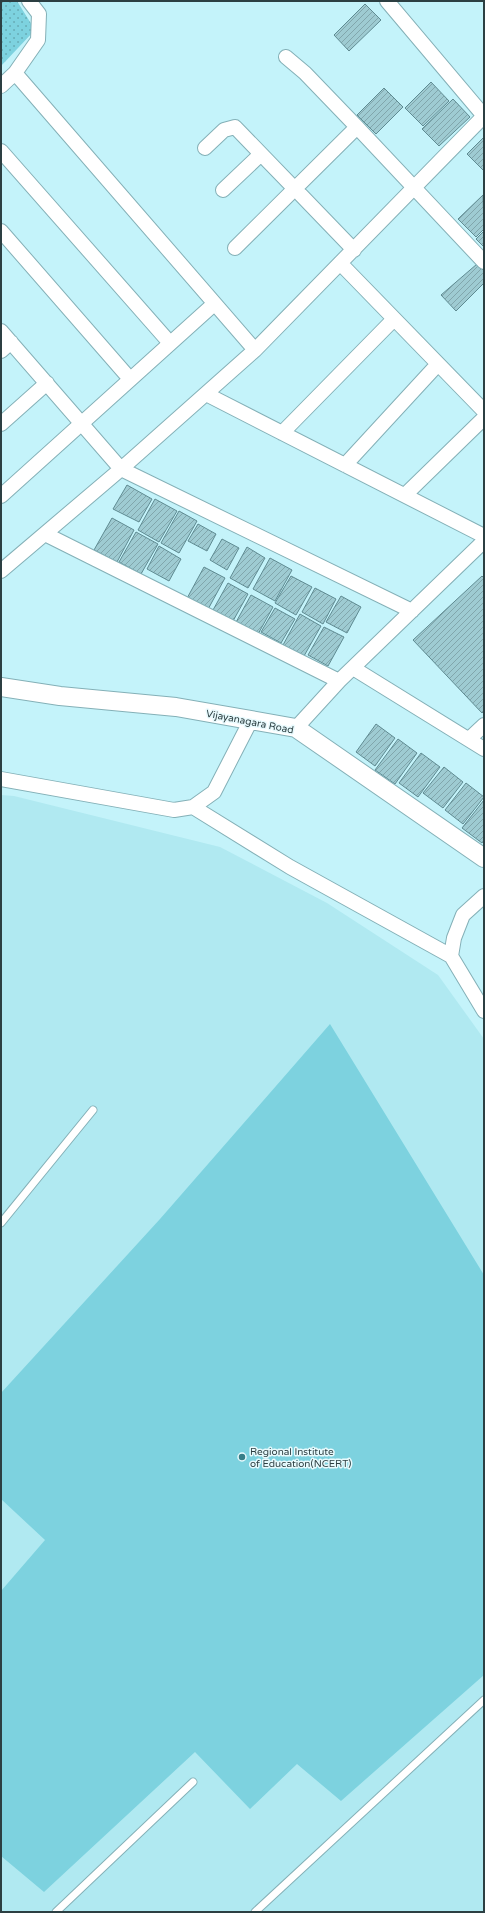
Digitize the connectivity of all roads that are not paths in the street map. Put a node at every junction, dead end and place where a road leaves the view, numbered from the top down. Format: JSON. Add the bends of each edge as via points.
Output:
{"nodes":[{"id":1,"x":29,"y":1,"type":"edge"},
{"id":2,"x":387,"y":1,"type":"edge"},
{"id":3,"x":286,"y":57,"type":"dead end"},
{"id":4,"x":15,"y":73,"type":"junction"},
{"id":5,"x":1,"y":86,"type":"edge"},
{"id":6,"x":484,"y":116,"type":"edge"},
{"id":7,"x":357,"y":127,"type":"junction"},
{"id":8,"x":205,"y":148,"type":"dead end"},
{"id":9,"x":1,"y":151,"type":"edge"},
{"id":10,"x":261,"y":154,"type":"junction"},
{"id":11,"x":415,"y":188,"type":"junction"},
{"id":12,"x":223,"y":190,"type":"dead end"},
{"id":13,"x":297,"y":192,"type":"junction"},
{"id":14,"x":1,"y":231,"type":"edge"},
{"id":15,"x":235,"y":248,"type":"dead end"},
{"id":16,"x":354,"y":250,"type":"junction"},
{"id":17,"x":484,"y":262,"type":"edge"},
{"id":18,"x":340,"y":263,"type":"junction"},
{"id":19,"x":214,"y":304,"type":"junction"},
{"id":20,"x":394,"y":319,"type":"junction"},
{"id":21,"x":1,"y":331,"type":"edge"},
{"id":22,"x":170,"y":343,"type":"junction"},
{"id":23,"x":6,"y":347,"type":"edge"},
{"id":24,"x":255,"y":350,"type":"junction"},
{"id":25,"x":438,"y":364,"type":"junction"},
{"id":26,"x":130,"y":378,"type":"junction"},
{"id":27,"x":47,"y":383,"type":"junction"},
{"id":28,"x":206,"y":394,"type":"junction"},
{"id":29,"x":484,"y":411,"type":"edge"},
{"id":30,"x":484,"y":418,"type":"edge"},
{"id":31,"x":81,"y":423,"type":"junction"},
{"id":32,"x":1,"y":424,"type":"edge"},
{"id":33,"x":282,"y":433,"type":"junction"},
{"id":34,"x":345,"y":465,"type":"junction"},
{"id":35,"x":121,"y":469,"type":"junction"},
{"id":36,"x":1,"y":496,"type":"edge"},
{"id":37,"x":405,"y":496,"type":"junction"},
{"id":38,"x":45,"y":534,"type":"junction"},
{"id":39,"x":484,"y":536,"type":"edge"},
{"id":40,"x":484,"y":541,"type":"edge"},
{"id":41,"x":1,"y":571,"type":"edge"},
{"id":42,"x":412,"y":611,"type":"junction"},
{"id":43,"x":353,"y":668,"type":"junction"},
{"id":44,"x":339,"y":681,"type":"junction"},
{"id":45,"x":1,"y":687,"type":"edge"},
{"id":46,"x":251,"y":720,"type":"junction"},
{"id":47,"x":484,"y":725,"type":"edge"},
{"id":48,"x":296,"y":728,"type":"junction"},
{"id":49,"x":469,"y":739,"type":"junction"},
{"id":50,"x":484,"y":749,"type":"edge"},
{"id":51,"x":1,"y":778,"type":"edge"},
{"id":52,"x":193,"y":808,"type":"junction"},
{"id":53,"x":484,"y":858,"type":"edge"},
{"id":54,"x":484,"y":896,"type":"edge"},
{"id":55,"x":451,"y":956,"type":"junction"},
{"id":56,"x":484,"y":1011,"type":"edge"},
{"id":57,"x":92,"y":1110,"type":"dead end"},
{"id":58,"x":1,"y":1223,"type":"edge"},
{"id":59,"x":484,"y":1700,"type":"edge"},
{"id":60,"x":193,"y":1782,"type":"dead end"},
{"id":61,"x":56,"y":1912,"type":"edge"},
{"id":62,"x":255,"y":1912,"type":"edge"}],
"edges":[{"from":1,"to":4,"type":"street","via":[[39,14],[38,40]]},
{"from":2,"to":6,"type":"street"},
{"from":3,"to":7,"type":"street"},
{"from":4,"to":5,"type":"street"},
{"from":4,"to":19,"type":"street"},
{"from":6,"to":11,"type":"street"},
{"from":7,"to":11,"type":"street"},
{"from":7,"to":13,"type":"street"},
{"from":8,"to":10,"type":"street","via":[[224,130],[235,128]]},
{"from":9,"to":22,"type":"street"},
{"from":10,"to":12,"type":"street"},
{"from":10,"to":13,"type":"street"},
{"from":11,"to":16,"type":"street"},
{"from":11,"to":17,"type":"street"},
{"from":13,"to":15,"type":"street"},
{"from":13,"to":16,"type":"street"},
{"from":14,"to":26,"type":"street"},
{"from":16,"to":18,"type":"street"},
{"from":18,"to":20,"type":"street"},
{"from":18,"to":24,"type":"street"},
{"from":19,"to":22,"type":"street"},
{"from":19,"to":24,"type":"street"},
{"from":20,"to":25,"type":"street"},
{"from":20,"to":33,"type":"street"},
{"from":21,"to":23,"type":"street"},
{"from":22,"to":26,"type":"street"},
{"from":23,"to":27,"type":"street"},
{"from":24,"to":28,"type":"street"},
{"from":25,"to":29,"type":"street"},
{"from":25,"to":34,"type":"street"},
{"from":26,"to":31,"type":"street"},
{"from":27,"to":31,"type":"street"},
{"from":27,"to":32,"type":"street"},
{"from":28,"to":33,"type":"street"},
{"from":28,"to":35,"type":"street"},
{"from":30,"to":37,"type":"street"},
{"from":31,"to":35,"type":"street"},
{"from":31,"to":36,"type":"street"},
{"from":33,"to":34,"type":"street"},
{"from":34,"to":37,"type":"street"},
{"from":35,"to":38,"type":"street"},
{"from":35,"to":42,"type":"street"},
{"from":37,"to":39,"type":"street"},
{"from":38,"to":41,"type":"street"},
{"from":38,"to":44,"type":"street"},
{"from":40,"to":42,"type":"street"},
{"from":42,"to":43,"type":"street"},
{"from":43,"to":44,"type":"street"},
{"from":43,"to":49,"type":"street"},
{"from":44,"to":48,"type":"street"},
{"from":45,"to":46,"type":"street","name":"Vijayanagara Road","via":[[60,696],[176,707]]},
{"from":46,"to":48,"type":"street","name":"Vijayanagara Road"},
{"from":46,"to":52,"type":"street","via":[[214,792]]},
{"from":47,"to":49,"type":"street"},
{"from":48,"to":53,"type":"street","name":"Vijayanagara Road"},
{"from":49,"to":50,"type":"street"},
{"from":51,"to":52,"type":"street","via":[[174,810]]},
{"from":52,"to":55,"type":"street","via":[[290,867]]},
{"from":54,"to":55,"type":"street","via":[[464,914],[454,938]]},
{"from":55,"to":56,"type":"street"},
{"from":57,"to":58,"type":"lane"},
{"from":59,"to":62,"type":"lane"},
{"from":60,"to":61,"type":"lane"}]}
